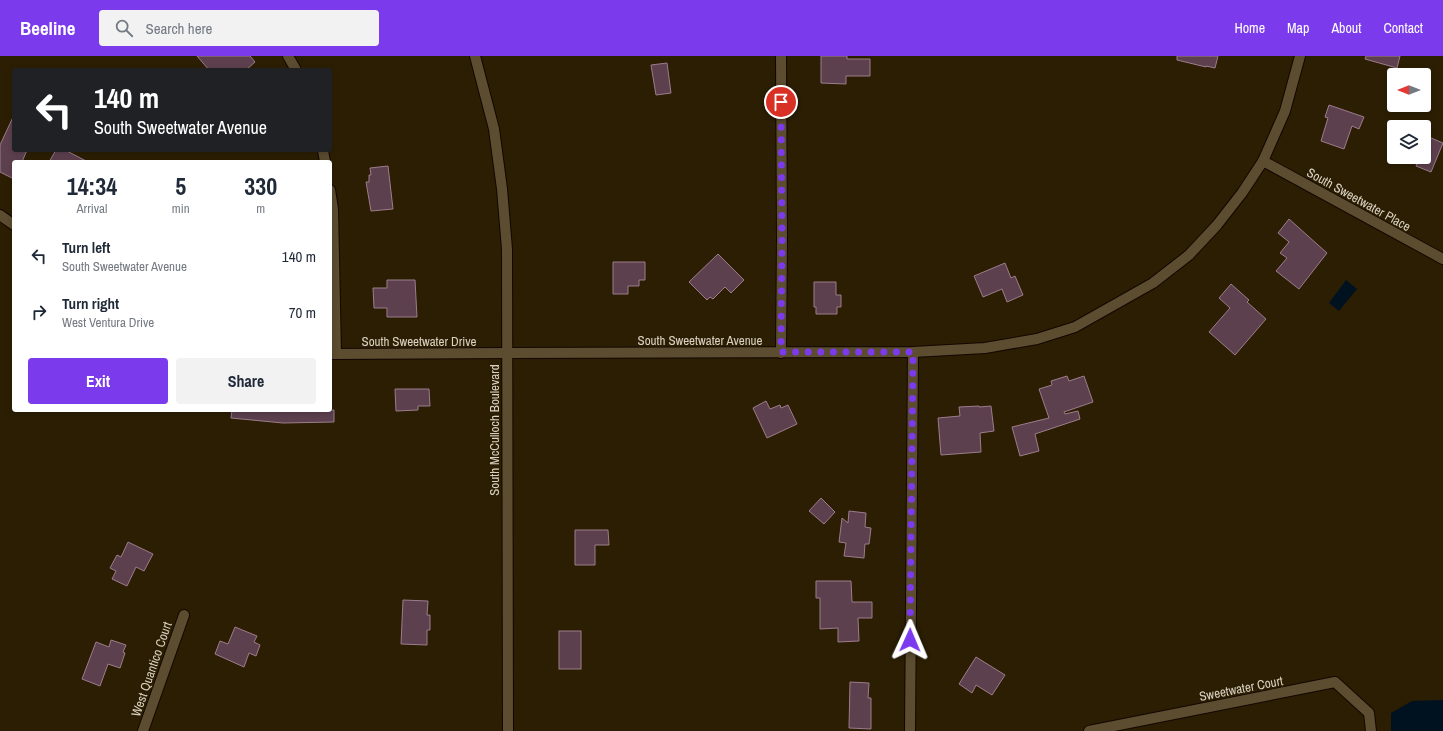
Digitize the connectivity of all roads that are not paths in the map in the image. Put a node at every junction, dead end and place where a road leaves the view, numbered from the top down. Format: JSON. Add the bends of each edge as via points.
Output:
{"nodes":[{"id":1,"x":288,"y":56,"type":"edge"},
{"id":2,"x":475,"y":56,"type":"edge"},
{"id":3,"x":781,"y":56,"type":"edge"},
{"id":4,"x":1300,"y":56,"type":"edge"},
{"id":5,"x":295,"y":68,"type":"edge"},
{"id":6,"x":1263,"y":161,"type":"junction"},
{"id":7,"x":332,"y":203,"type":"edge"},
{"id":8,"x":0,"y":215,"type":"edge"},
{"id":9,"x":12,"y":224,"type":"edge"},
{"id":10,"x":1443,"y":259,"type":"edge"},
{"id":11,"x":781,"y":352,"type":"junction"},
{"id":12,"x":913,"y":352,"type":"junction"},
{"id":13,"x":507,"y":353,"type":"junction"},
{"id":14,"x":333,"y":354,"type":"edge"},
{"id":15,"x":184,"y":615,"type":"dead end"},
{"id":16,"x":143,"y":731,"type":"edge"},
{"id":17,"x":508,"y":731,"type":"edge"},
{"id":18,"x":910,"y":731,"type":"edge"},
{"id":19,"x":1089,"y":731,"type":"edge"},
{"id":20,"x":1371,"y":731,"type":"edge"}],
"edges":[{"from":1,"to":5,"type":"street"},
{"from":2,"to":13,"type":"street","name":"South McCulloch Boulevard","via":[[494,130],[502,189],[506,249]]},
{"from":3,"to":11,"type":"street"},
{"from":4,"to":6,"type":"street","name":"South Sweetwater Avenue","via":[[1285,111]]},
{"from":6,"to":10,"type":"street","name":"South Sweetwater Place"},
{"from":6,"to":12,"type":"street","name":"South Sweetwater Avenue","via":[[1234,204],[1189,255],[1153,283],[1114,306],[1075,327],[1037,339],[985,348]]},
{"from":7,"to":14,"type":"street"},
{"from":8,"to":9,"type":"street"},
{"from":11,"to":12,"type":"street","name":"South Sweetwater Avenue"},
{"from":11,"to":13,"type":"street","name":"South Sweetwater Avenue"},
{"from":12,"to":18,"type":"street"},
{"from":13,"to":14,"type":"street","name":"South Sweetwater Drive"},
{"from":13,"to":17,"type":"street","name":"South McCulloch Boulevard"},
{"from":15,"to":16,"type":"street","name":"West Quantico Court"},
{"from":19,"to":20,"type":"street","name":"Sweetwater Court","via":[[1335,682],[1369,713]]}]}
